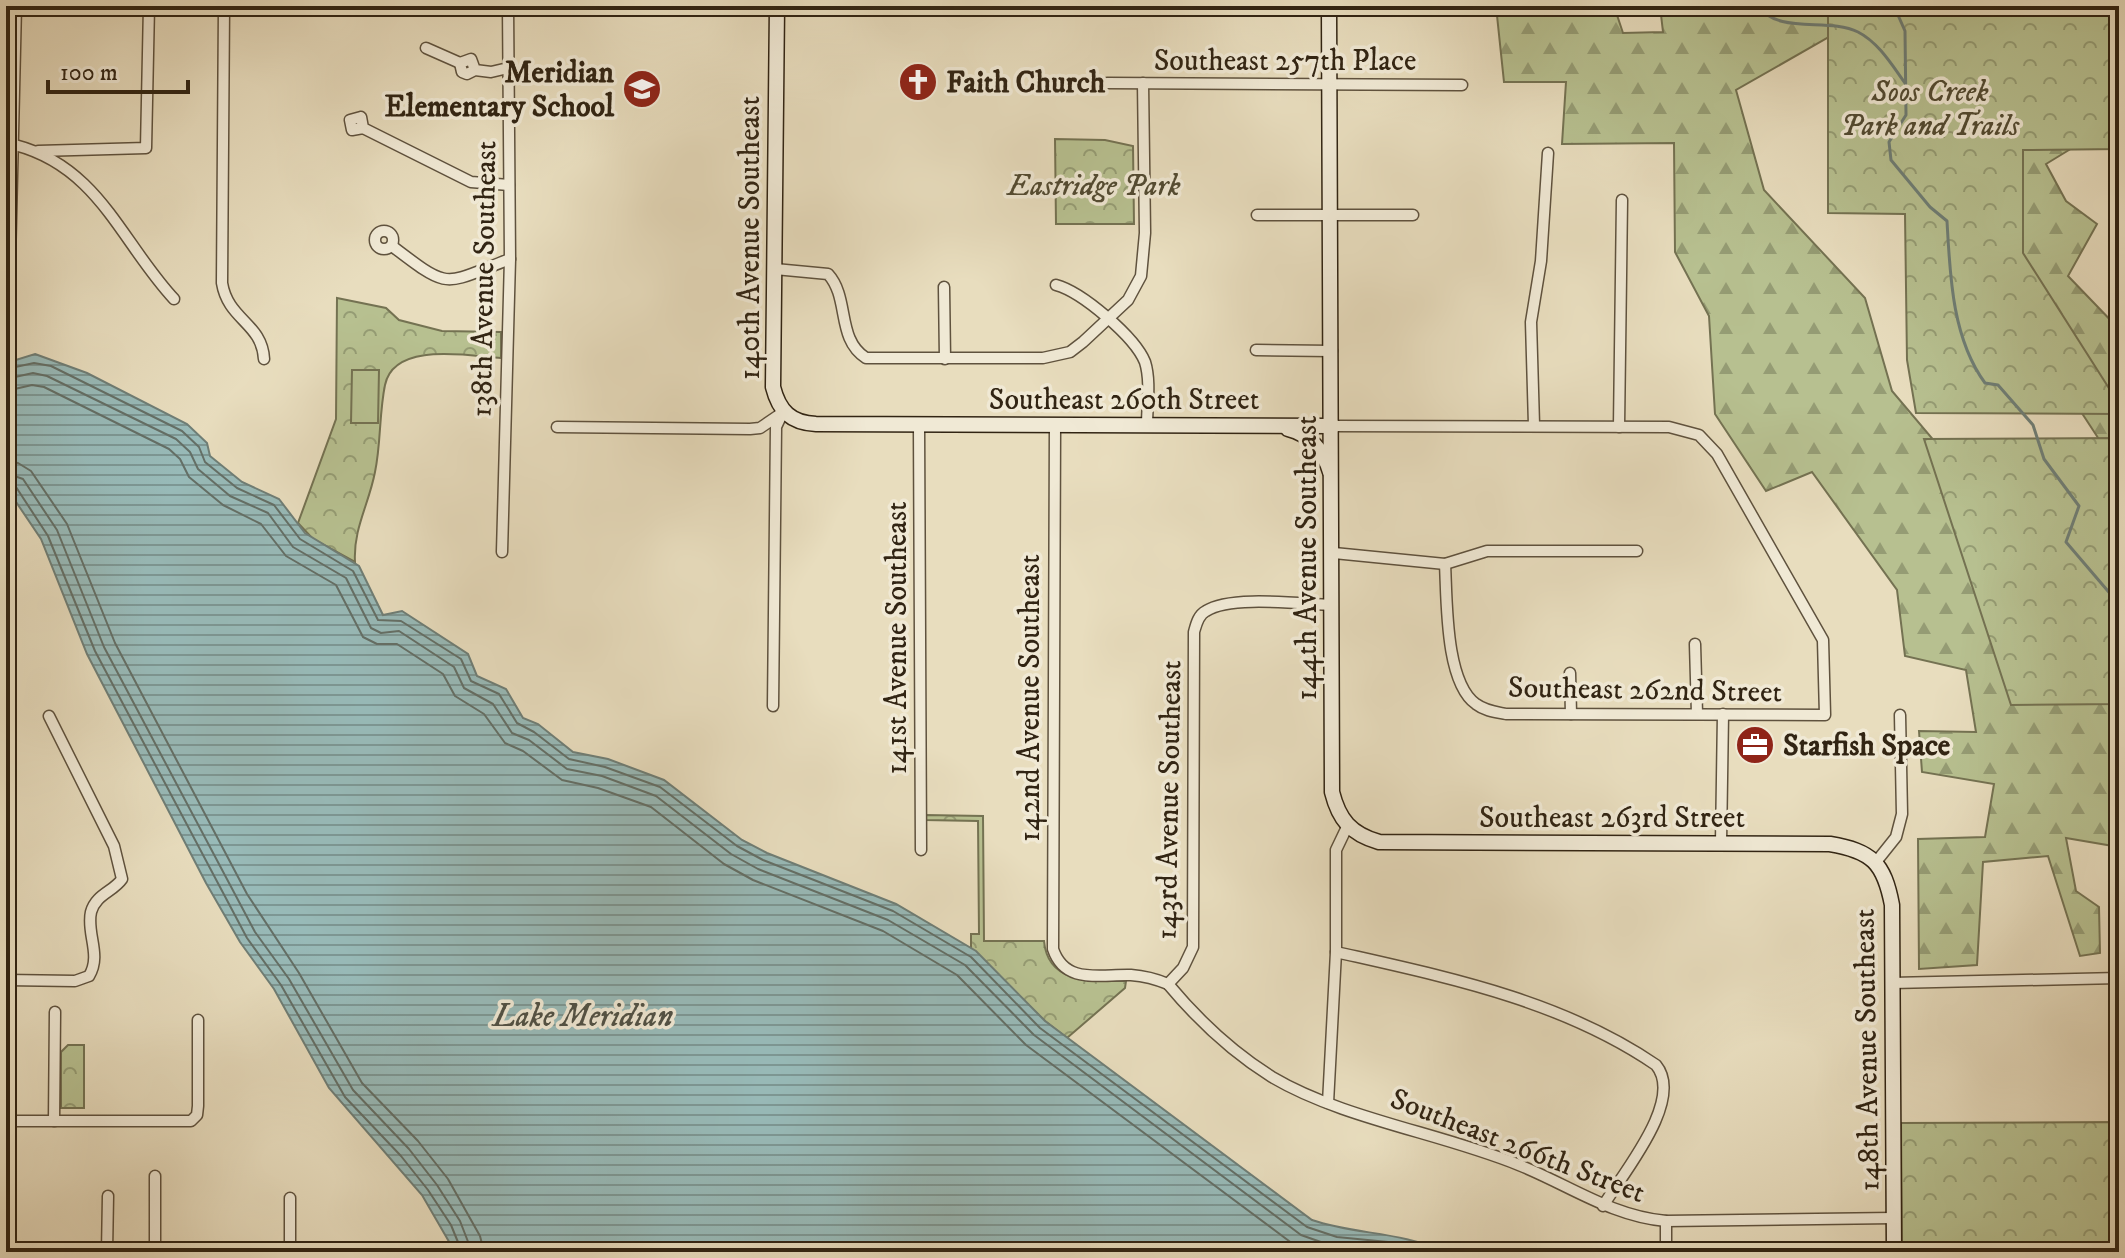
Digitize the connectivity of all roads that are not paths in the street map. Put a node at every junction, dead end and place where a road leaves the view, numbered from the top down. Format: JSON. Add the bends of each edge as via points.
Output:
{"nodes":[{"id":1,"x":16,"y":6,"type":"edge"},
{"id":2,"x":149,"y":6,"type":"edge"},
{"id":3,"x":224,"y":6,"type":"edge"},
{"id":4,"x":508,"y":6,"type":"edge"},
{"id":5,"x":777,"y":6,"type":"edge"},
{"id":6,"x":1329,"y":6,"type":"edge"},
{"id":7,"x":426,"y":48,"type":"dead end"},
{"id":8,"x":508,"y":68,"type":"junction"},
{"id":9,"x":1107,"y":83,"type":"dead end"},
{"id":10,"x":1143,"y":83,"type":"junction"},
{"id":11,"x":1329,"y":85,"type":"junction"},
{"id":12,"x":1462,"y":85,"type":"dead end"},
{"id":13,"x":11,"y":96,"type":"edge"},
{"id":14,"x":363,"y":128,"type":"dead end"},
{"id":15,"x":15,"y":145,"type":"junction"},
{"id":16,"x":38,"y":151,"type":"junction"},
{"id":17,"x":1548,"y":153,"type":"dead end"},
{"id":18,"x":9,"y":165,"type":"edge"},
{"id":19,"x":509,"y":185,"type":"junction"},
{"id":20,"x":1622,"y":200,"type":"dead end"},
{"id":21,"x":1257,"y":215,"type":"dead end"},
{"id":22,"x":1331,"y":215,"type":"junction"},
{"id":23,"x":1413,"y":215,"type":"dead end"},
{"id":24,"x":8,"y":236,"type":"edge"},
{"id":25,"x":392,"y":246,"type":"dead end"},
{"id":26,"x":510,"y":259,"type":"junction"},
{"id":27,"x":10,"y":261,"type":"dead end"},
{"id":28,"x":775,"y":269,"type":"junction"},
{"id":29,"x":1056,"y":285,"type":"dead end"},
{"id":30,"x":944,"y":287,"type":"dead end"},
{"id":31,"x":174,"y":299,"type":"dead end"},
{"id":32,"x":1107,"y":320,"type":"junction"},
{"id":33,"x":1256,"y":350,"type":"dead end"},
{"id":34,"x":1332,"y":351,"type":"junction"},
{"id":35,"x":264,"y":359,"type":"dead end"},
{"id":36,"x":945,"y":359,"type":"junction"},
{"id":37,"x":783,"y":412,"type":"junction"},
{"id":38,"x":919,"y":425,"type":"junction"},
{"id":39,"x":1055,"y":425,"type":"junction"},
{"id":40,"x":1147,"y":425,"type":"junction"},
{"id":41,"x":1534,"y":425,"type":"junction"},
{"id":42,"x":1276,"y":426,"type":"junction"},
{"id":43,"x":1333,"y":426,"type":"junction"},
{"id":44,"x":557,"y":427,"type":"dead end"},
{"id":45,"x":1619,"y":427,"type":"junction"},
{"id":46,"x":1333,"y":482,"type":"junction"},
{"id":47,"x":1637,"y":551,"type":"dead end"},
{"id":48,"x":502,"y":552,"type":"dead end"},
{"id":49,"x":1334,"y":553,"type":"junction"},
{"id":50,"x":1445,"y":564,"type":"junction"},
{"id":51,"x":1331,"y":605,"type":"junction"},
{"id":52,"x":1695,"y":644,"type":"dead end"},
{"id":53,"x":1570,"y":673,"type":"dead end"},
{"id":54,"x":773,"y":706,"type":"dead end"},
{"id":55,"x":1571,"y":714,"type":"junction"},
{"id":56,"x":1697,"y":714,"type":"junction"},
{"id":57,"x":1723,"y":714,"type":"junction"},
{"id":58,"x":1825,"y":715,"type":"joint"},
{"id":59,"x":1900,"y":715,"type":"dead end"},
{"id":60,"x":49,"y":716,"type":"dead end"},
{"id":61,"x":1347,"y":827,"type":"junction"},
{"id":62,"x":1721,"y":843,"type":"junction"},
{"id":63,"x":921,"y":850,"type":"dead end"},
{"id":64,"x":1876,"y":862,"type":"junction"},
{"id":65,"x":1336,"y":952,"type":"junction"},
{"id":66,"x":2119,"y":978,"type":"edge"},
{"id":67,"x":6,"y":980,"type":"edge"},
{"id":68,"x":1892,"y":983,"type":"junction"},
{"id":69,"x":1168,"y":984,"type":"junction"},
{"id":70,"x":55,"y":1012,"type":"dead end"},
{"id":71,"x":198,"y":1020,"type":"dead end"},
{"id":72,"x":1328,"y":1103,"type":"junction"},
{"id":73,"x":6,"y":1121,"type":"edge"},
{"id":74,"x":54,"y":1121,"type":"junction"},
{"id":75,"x":155,"y":1176,"type":"dead end"},
{"id":76,"x":108,"y":1196,"type":"dead end"},
{"id":77,"x":290,"y":1198,"type":"dead end"},
{"id":78,"x":1603,"y":1206,"type":"junction"},
{"id":79,"x":1894,"y":1218,"type":"junction"},
{"id":80,"x":1666,"y":1221,"type":"junction"},
{"id":81,"x":107,"y":1252,"type":"edge"},
{"id":82,"x":155,"y":1252,"type":"edge"},
{"id":83,"x":290,"y":1252,"type":"edge"},
{"id":84,"x":1666,"y":1252,"type":"edge"},
{"id":85,"x":1894,"y":1252,"type":"edge"}],
"edges":[{"from":1,"to":13,"type":"street"},
{"from":2,"to":16,"type":"street","via":[[146,148]]},
{"from":3,"to":35,"type":"street","via":[[222,283],[228,307],[260,336]]},
{"from":4,"to":8,"type":"street","name":"138th Avenue Southeast"},
{"from":5,"to":28,"type":"street","name":"140th Avenue Southeast"},
{"from":6,"to":11,"type":"street","name":"144th Avenue Southeast"},
{"from":7,"to":8,"type":"street","via":[[460,63],[471,59],[475,70]]},
{"from":8,"to":19,"type":"street","name":"138th Avenue Southeast"},
{"from":9,"to":10,"type":"street","name":"Southeast 257th Place"},
{"from":10,"to":11,"type":"street","name":"Southeast 257th Place"},
{"from":10,"to":32,"type":"street","via":[[1143,265],[1133,293]]},
{"from":11,"to":12,"type":"street","name":"Southeast 257th Place"},
{"from":11,"to":22,"type":"street","name":"144th Avenue Southeast"},
{"from":13,"to":15,"type":"street"},
{"from":14,"to":19,"type":"street","via":[[471,182]]},
{"from":15,"to":16,"type":"street"},
{"from":15,"to":18,"type":"street"},
{"from":16,"to":31,"type":"street","via":[[100,197]]},
{"from":17,"to":41,"type":"street","via":[[1531,322]]},
{"from":18,"to":24,"type":"street"},
{"from":19,"to":26,"type":"street","name":"138th Avenue Southeast"},
{"from":20,"to":45,"type":"street"},
{"from":21,"to":22,"type":"street"},
{"from":22,"to":23,"type":"street"},
{"from":22,"to":34,"type":"street","name":"144th Avenue Southeast"},
{"from":24,"to":27,"type":"street"},
{"from":25,"to":26,"type":"street","via":[[440,280],[454,280]]},
{"from":26,"to":48,"type":"street","name":"138th Avenue Southeast"},
{"from":28,"to":36,"type":"street","via":[[828,274],[855,351],[880,360]]},
{"from":28,"to":37,"type":"street","name":"140th Avenue Southeast","via":[[773,387]]},
{"from":29,"to":32,"type":"street","via":[[1080,295]]},
{"from":30,"to":36,"type":"street"},
{"from":32,"to":36,"type":"street","via":[[1057,357]]},
{"from":32,"to":40,"type":"street","via":[[1134,344],[1146,365]]},
{"from":33,"to":34,"type":"street"},
{"from":34,"to":43,"type":"street","name":"144th Avenue Southeast"},
{"from":37,"to":38,"type":"street","name":"Southeast 260th Street","via":[[803,423]]},
{"from":37,"to":44,"type":"street","via":[[750,429]]},
{"from":37,"to":54,"type":"street","name":"140th Avenue Southeast","via":[[776,427]]},
{"from":38,"to":39,"type":"street","name":"Southeast 260th Street"},
{"from":38,"to":63,"type":"street","name":"141st Avenue Southeast"},
{"from":39,"to":40,"type":"street","name":"Southeast 260th Street"},
{"from":39,"to":69,"type":"street","name":"142nd Avenue Southeast","via":[[1055,954],[1063,967],[1079,976],[1132,975]]},
{"from":40,"to":42,"type":"street","name":"Southeast 260th Street"},
{"from":41,"to":43,"type":"street","name":"Southeast 260th Street"},
{"from":41,"to":45,"type":"street","name":"Southeast 260th Street"},
{"from":42,"to":43,"type":"street","name":"Southeast 260th Street"},
{"from":42,"to":46,"type":"street","via":[[1304,435],[1317,447]]},
{"from":43,"to":46,"type":"street","name":"144th Avenue Southeast"},
{"from":45,"to":58,"type":"street","name":"Southeast 260th Street","via":[[1677,428],[1699,435],[1717,454],[1823,640]]},
{"from":46,"to":49,"type":"street","name":"144th Avenue Southeast"},
{"from":47,"to":50,"type":"street","via":[[1487,551]]},
{"from":49,"to":50,"type":"street"},
{"from":49,"to":51,"type":"street","name":"144th Avenue Southeast"},
{"from":50,"to":55,"type":"street","name":"Southeast 262nd Street","via":[[1453,660],[1468,696],[1488,710],[1506,714]]},
{"from":51,"to":61,"type":"street","name":"144th Avenue Southeast","via":[[1332,792]]},
{"from":51,"to":69,"type":"street","name":"143rd Avenue Southeast","via":[[1231,604],[1204,612],[1194,632],[1193,947]]},
{"from":52,"to":56,"type":"street"},
{"from":53,"to":55,"type":"street"},
{"from":55,"to":56,"type":"street","name":"Southeast 262nd Street"},
{"from":56,"to":57,"type":"street","name":"Southeast 262nd Street"},
{"from":57,"to":58,"type":"street","name":"Southeast 262nd Street"},
{"from":57,"to":62,"type":"street"},
{"from":59,"to":64,"type":"street","via":[[1902,814],[1896,837]]},
{"from":60,"to":67,"type":"street","via":[[122,870],[118,886],[97,899],[90,914],[95,949],[89,976],[75,981]]},
{"from":61,"to":62,"type":"street","name":"Southeast 263rd Street","via":[[1362,837],[1404,844]]},
{"from":61,"to":65,"type":"street","via":[[1336,850]]},
{"from":62,"to":64,"type":"street","name":"Southeast 263rd Street","via":[[1830,844]]},
{"from":64,"to":68,"type":"street","name":"148th Avenue Southeast","via":[[1888,881],[1892,905]]},
{"from":65,"to":72,"type":"street"},
{"from":65,"to":78,"type":"street","via":[[1439,975],[1560,1013],[1656,1065],[1666,1085],[1659,1114]]},
{"from":66,"to":68,"type":"street"},
{"from":68,"to":79,"type":"street","name":"148th Avenue Southeast"},
{"from":69,"to":72,"type":"street","name":"Southeast 266th Street","via":[[1222,1041],[1272,1077]]},
{"from":70,"to":74,"type":"street"},
{"from":71,"to":74,"type":"street","via":[[198,1106],[191,1121]]},
{"from":72,"to":78,"type":"street","name":"Southeast 266th Street","via":[[1520,1165]]},
{"from":73,"to":74,"type":"street"},
{"from":75,"to":82,"type":"street"},
{"from":76,"to":81,"type":"street"},
{"from":77,"to":83,"type":"street"},
{"from":78,"to":80,"type":"street","name":"Southeast 266th Street","via":[[1630,1217]]},
{"from":79,"to":80,"type":"street","name":"Southeast 266th Street"},
{"from":79,"to":85,"type":"street","name":"148th Avenue Southeast"},
{"from":80,"to":84,"type":"street"}]}
